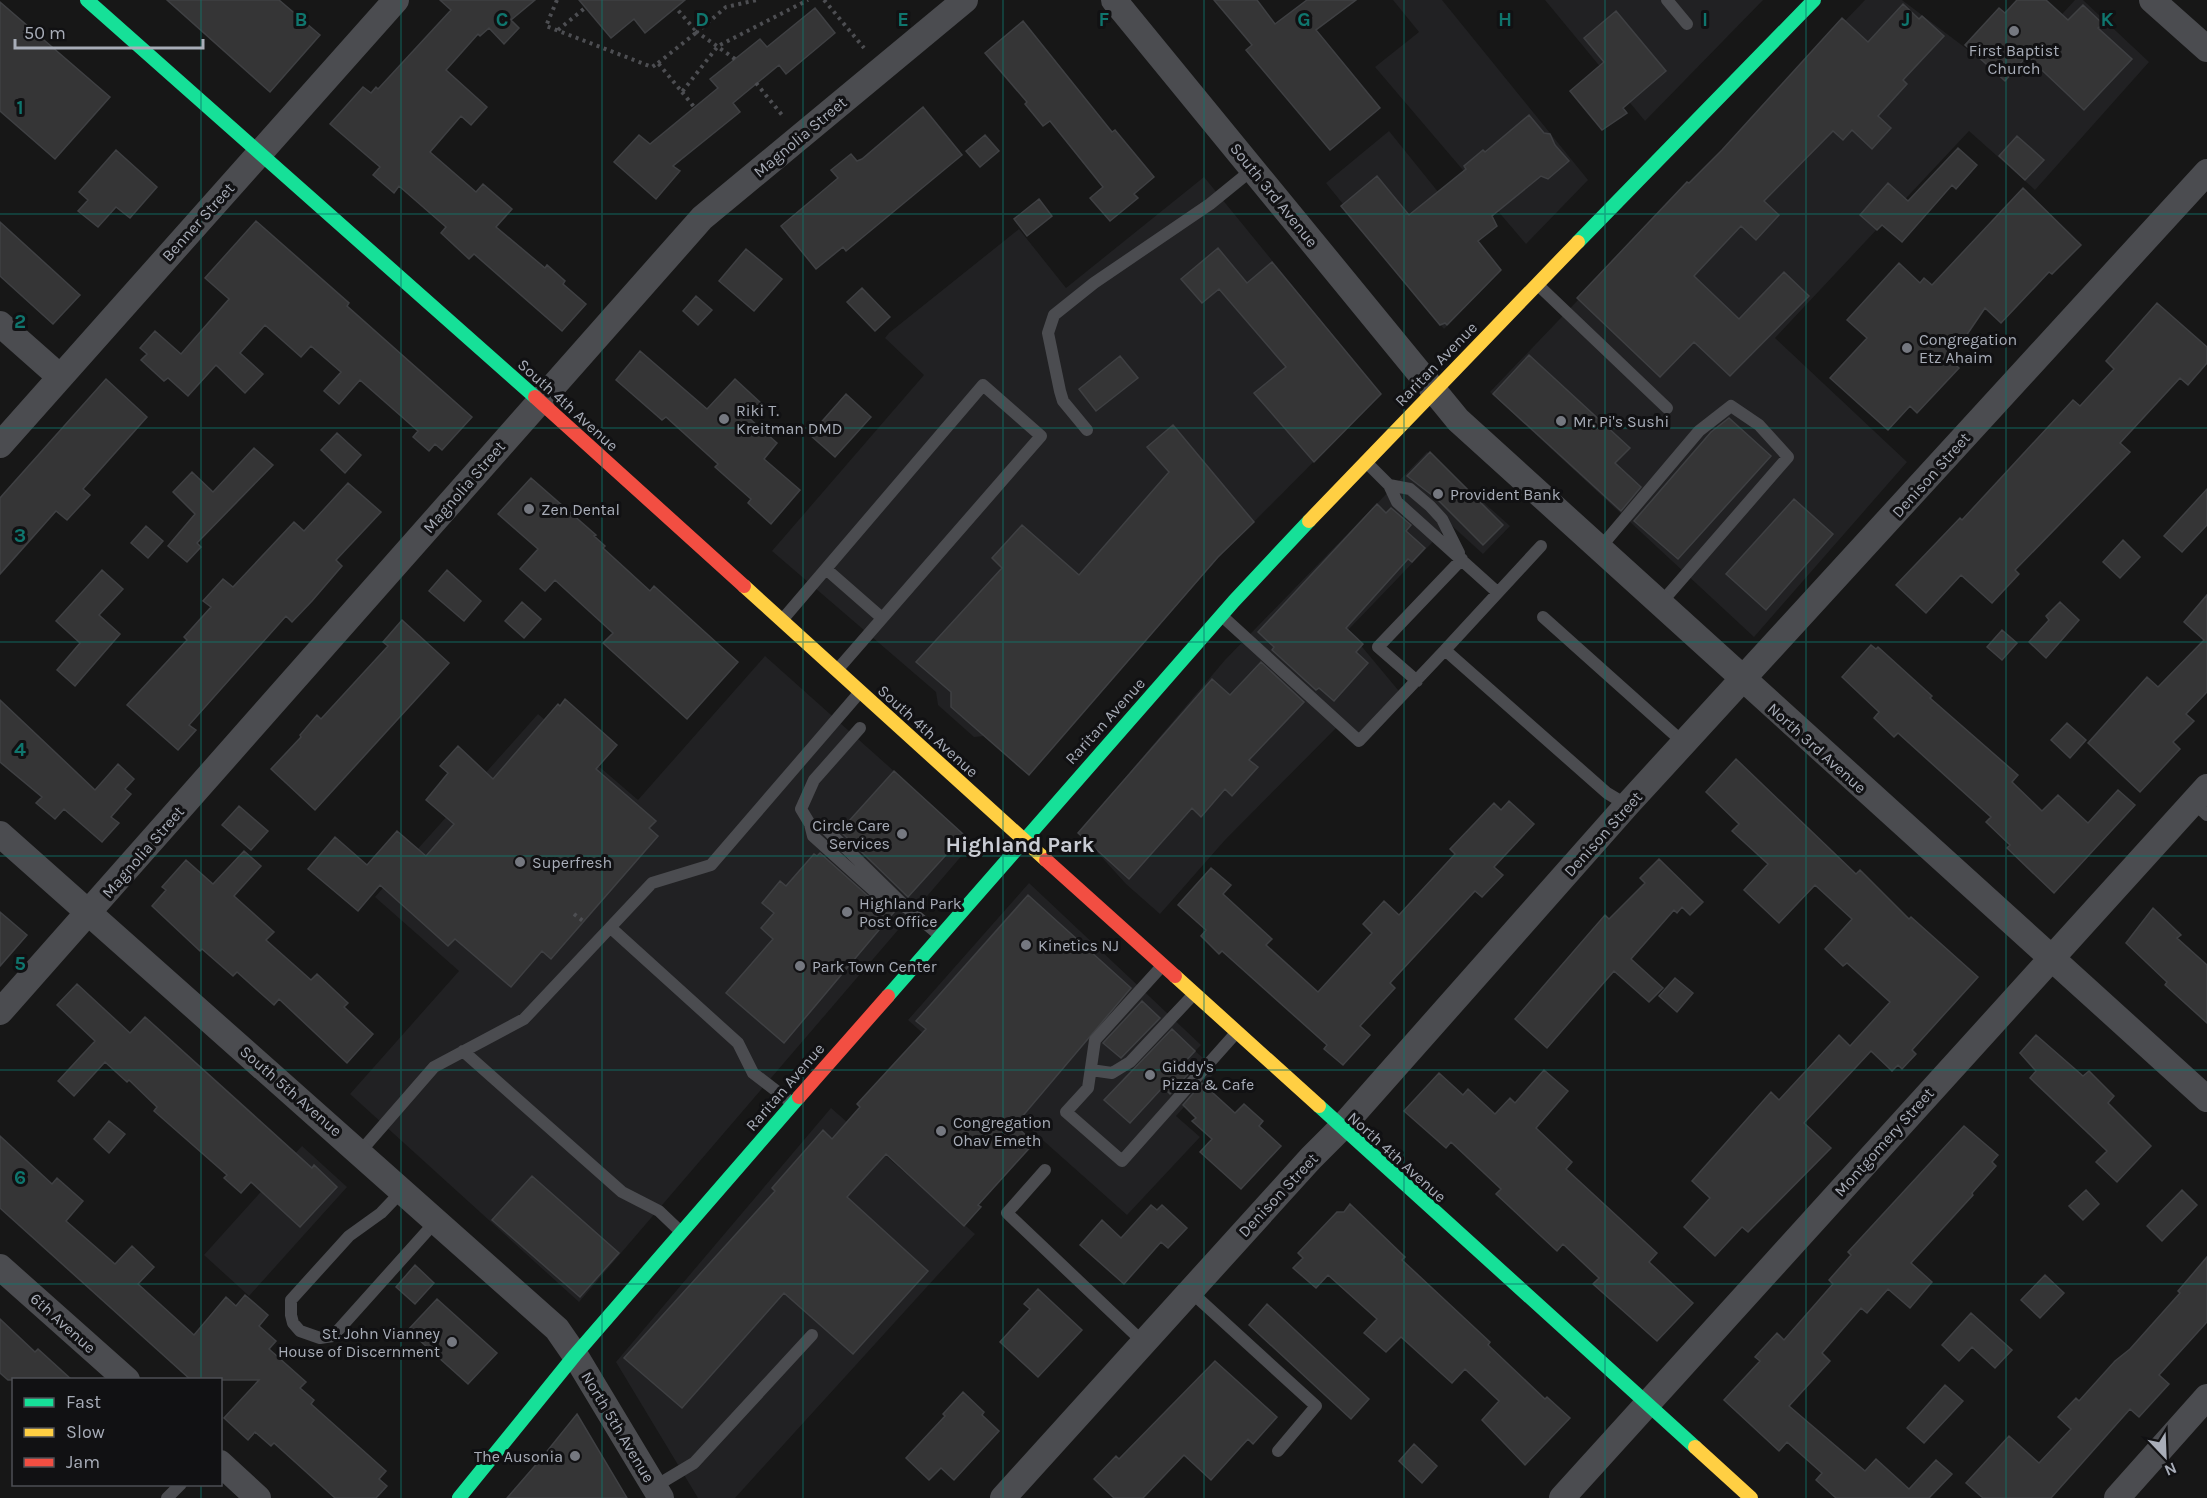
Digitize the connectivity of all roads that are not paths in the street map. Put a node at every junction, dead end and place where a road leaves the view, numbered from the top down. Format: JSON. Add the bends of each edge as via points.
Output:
{"nodes":[{"id":1,"x":87,"y":0,"type":"edge"},
{"id":2,"x":396,"y":0,"type":"edge"},
{"id":3,"x":965,"y":0,"type":"edge"},
{"id":4,"x":1114,"y":0,"type":"edge"},
{"id":5,"x":1667,"y":0,"type":"edge"},
{"id":6,"x":1814,"y":0,"type":"edge"},
{"id":7,"x":2152,"y":0,"type":"edge"},
{"id":8,"x":1687,"y":24,"type":"dead end"},
{"id":9,"x":2207,"y":49,"type":"edge"},
{"id":10,"x":259,"y":153,"type":"junction"},
{"id":11,"x":1253,"y":169,"type":"junction"},
{"id":12,"x":2207,"y":172,"type":"edge"},
{"id":13,"x":1537,"y":284,"type":"junction"},
{"id":14,"x":0,"y":324,"type":"edge"},
{"id":15,"x":60,"y":377,"type":"junction"},
{"id":16,"x":1434,"y":390,"type":"junction"},
{"id":17,"x":540,"y":401,"type":"junction"},
{"id":18,"x":1667,"y":408,"type":"dead end"},
{"id":19,"x":1087,"y":430,"type":"dead end"},
{"id":20,"x":0,"y":445,"type":"edge"},
{"id":21,"x":1365,"y":462,"type":"junction"},
{"id":22,"x":1389,"y":485,"type":"junction"},
{"id":23,"x":1541,"y":546,"type":"dead end"},
{"id":24,"x":1599,"y":549,"type":"junction"},
{"id":25,"x":1462,"y":559,"type":"junction"},
{"id":26,"x":826,"y":569,"type":"junction"},
{"id":27,"x":1497,"y":592,"type":"junction"},
{"id":28,"x":1660,"y":604,"type":"junction"},
{"id":29,"x":1221,"y":615,"type":"junction"},
{"id":30,"x":1544,"y":617,"type":"dead end"},
{"id":31,"x":882,"y":618,"type":"junction"},
{"id":32,"x":783,"y":620,"type":"junction"},
{"id":33,"x":1445,"y":650,"type":"junction"},
{"id":34,"x":837,"y":670,"type":"junction"},
{"id":35,"x":1416,"y":681,"type":"junction"},
{"id":36,"x":1744,"y":681,"type":"junction"},
{"id":37,"x":861,"y":692,"type":"junction"},
{"id":38,"x":860,"y":728,"type":"dead end"},
{"id":39,"x":1685,"y":744,"type":"junction"},
{"id":40,"x":2202,"y":801,"type":"edge"},
{"id":41,"x":1627,"y":805,"type":"junction"},
{"id":42,"x":1023,"y":839,"type":"junction"},
{"id":43,"x":4,"y":845,"type":"edge"},
{"id":44,"x":89,"y":913,"type":"junction"},
{"id":45,"x":611,"y":928,"type":"junction"},
{"id":46,"x":939,"y":935,"type":"junction"},
{"id":47,"x":2049,"y":959,"type":"junction"},
{"id":48,"x":1162,"y":966,"type":"junction"},
{"id":49,"x":1193,"y":995,"type":"junction"},
{"id":50,"x":0,"y":1011,"type":"edge"},
{"id":51,"x":1236,"y":1033,"type":"junction"},
{"id":52,"x":463,"y":1051,"type":"junction"},
{"id":53,"x":1091,"y":1070,"type":"junction"},
{"id":54,"x":2207,"y":1099,"type":"edge"},
{"id":55,"x":793,"y":1103,"type":"junction"},
{"id":56,"x":1341,"y":1128,"type":"junction"},
{"id":57,"x":360,"y":1152,"type":"junction"},
{"id":58,"x":1045,"y":1170,"type":"dead end"},
{"id":59,"x":403,"y":1190,"type":"junction"},
{"id":60,"x":437,"y":1220,"type":"junction"},
{"id":61,"x":681,"y":1232,"type":"junction"},
{"id":62,"x":0,"y":1267,"type":"edge"},
{"id":63,"x":1190,"y":1291,"type":"junction"},
{"id":64,"x":812,"y":1335,"type":"dead end"},
{"id":65,"x":1143,"y":1342,"type":"junction"},
{"id":66,"x":575,"y":1355,"type":"junction"},
{"id":67,"x":124,"y":1378,"type":"edge"},
{"id":68,"x":2207,"y":1398,"type":"edge"},
{"id":69,"x":1648,"y":1404,"type":"junction"},
{"id":70,"x":1278,"y":1451,"type":"dead end"},
{"id":71,"x":222,"y":1465,"type":"edge"},
{"id":72,"x":180,"y":1486,"type":"edge"},
{"id":73,"x":658,"y":1493,"type":"edge"},
{"id":74,"x":167,"y":1498,"type":"edge"},
{"id":75,"x":258,"y":1498,"type":"edge"},
{"id":76,"x":459,"y":1498,"type":"edge"},
{"id":77,"x":1003,"y":1498,"type":"edge"},
{"id":78,"x":1562,"y":1498,"type":"edge"},
{"id":79,"x":1751,"y":1498,"type":"edge"},
{"id":80,"x":2117,"y":1498,"type":"edge"}],
"edges":[{"from":1,"to":10,"type":"street","name":"South 4th Avenue"},
{"from":2,"to":10,"type":"street","name":"Benner Street"},
{"from":3,"to":17,"type":"street","name":"Magnolia Street","via":[[702,218]]},
{"from":4,"to":11,"type":"street","name":"South 3rd Avenue"},
{"from":5,"to":8,"type":"lane"},
{"from":6,"to":13,"type":"street","name":"Raritan Avenue"},
{"from":7,"to":9,"type":"street"},
{"from":10,"to":15,"type":"street","name":"Benner Street"},
{"from":10,"to":17,"type":"street","name":"South 4th Avenue"},
{"from":11,"to":16,"type":"street","name":"South 3rd Avenue"},
{"from":11,"to":19,"type":"lane","via":[[1054,315],[1048,333],[1060,391]]},
{"from":12,"to":36,"type":"street","name":"Denison Street"},
{"from":13,"to":16,"type":"street","name":"Raritan Avenue"},
{"from":13,"to":18,"type":"lane"},
{"from":14,"to":15,"type":"street"},
{"from":15,"to":20,"type":"street","name":"Benner Street"},
{"from":16,"to":21,"type":"street","name":"Raritan Avenue"},
{"from":16,"to":24,"type":"street","name":"North 3rd Avenue","via":[[1458,420]]},
{"from":17,"to":32,"type":"street","name":"South 4th Avenue"},
{"from":17,"to":44,"type":"street","name":"Magnolia Street"},
{"from":21,"to":22,"type":"lane"},
{"from":21,"to":29,"type":"street","name":"Raritan Avenue"},
{"from":22,"to":25,"type":"lane","via":[[1397,502]]},
{"from":22,"to":25,"type":"lane","via":[[1410,489],[1430,506],[1442,519]]},
{"from":23,"to":27,"type":"lane"},
{"from":24,"to":28,"type":"street","name":"North 3rd Avenue"},
{"from":24,"to":28,"type":"lane","via":[[1699,431],[1731,406],[1759,425],[1788,457]]},
{"from":25,"to":27,"type":"lane"},
{"from":25,"to":35,"type":"lane","via":[[1378,647]]},
{"from":26,"to":31,"type":"lane"},
{"from":26,"to":31,"type":"lane","via":[[983,385],[1041,436]]},
{"from":26,"to":32,"type":"lane"},
{"from":27,"to":33,"type":"lane"},
{"from":28,"to":36,"type":"street","name":"North 3rd Avenue"},
{"from":29,"to":35,"type":"lane","via":[[1359,741]]},
{"from":29,"to":42,"type":"street","name":"Raritan Avenue"},
{"from":30,"to":39,"type":"lane"},
{"from":31,"to":34,"type":"lane"},
{"from":32,"to":34,"type":"street","name":"South 4th Avenue"},
{"from":33,"to":35,"type":"lane"},
{"from":33,"to":41,"type":"lane","via":[[1603,789]]},
{"from":34,"to":37,"type":"street","name":"South 4th Avenue"},
{"from":36,"to":39,"type":"street","name":"Denison Street"},
{"from":36,"to":47,"type":"street","name":"North 3rd Avenue"},
{"from":37,"to":42,"type":"street","name":"South 4th Avenue"},
{"from":37,"to":45,"type":"lane","via":[[711,865],[652,883]]},
{"from":38,"to":46,"type":"lane","via":[[814,780],[801,809],[813,836],[836,858],[873,890],[907,908]]},
{"from":39,"to":41,"type":"street","name":"Denison Street"},
{"from":40,"to":47,"type":"street","name":"Montgomery Street"},
{"from":41,"to":56,"type":"street","name":"Denison Street"},
{"from":42,"to":46,"type":"street","name":"Raritan Avenue"},
{"from":42,"to":48,"type":"street","name":"North 4th Avenue"},
{"from":43,"to":44,"type":"street","name":"South 5th Avenue"},
{"from":44,"to":50,"type":"street","name":"Magnolia Street"},
{"from":44,"to":57,"type":"street","name":"South 5th Avenue"},
{"from":45,"to":52,"type":"lane","via":[[524,1019]]},
{"from":45,"to":55,"type":"lane","via":[[738,1043],[753,1073]]},
{"from":46,"to":55,"type":"street","name":"Raritan Avenue"},
{"from":47,"to":54,"type":"street","name":"North 3rd Avenue"},
{"from":47,"to":69,"type":"street","name":"Montgomery Street"},
{"from":48,"to":49,"type":"street","name":"North 4th Avenue"},
{"from":48,"to":53,"type":"lane","via":[[1095,1040]]},
{"from":49,"to":51,"type":"street","name":"North 4th Avenue"},
{"from":49,"to":53,"type":"lane","via":[[1130,1062],[1112,1073]]},
{"from":51,"to":53,"type":"lane","via":[[1122,1161],[1066,1112],[1088,1088]]},
{"from":51,"to":56,"type":"street","name":"North 4th Avenue"},
{"from":52,"to":57,"type":"lane","via":[[434,1067]]},
{"from":52,"to":61,"type":"lane","via":[[622,1192],[659,1211]]},
{"from":55,"to":61,"type":"street","name":"Raritan Avenue"},
{"from":56,"to":63,"type":"street","name":"Denison Street"},
{"from":56,"to":69,"type":"street","name":"North 4th Avenue"},
{"from":57,"to":59,"type":"street","name":"South 5th Avenue"},
{"from":58,"to":65,"type":"lane","via":[[1007,1213]]},
{"from":59,"to":60,"type":"street","name":"South 5th Avenue"},
{"from":59,"to":60,"type":"lane","via":[[381,1213],[349,1236],[291,1300],[293,1323],[300,1331],[320,1338],[333,1336]]},
{"from":60,"to":66,"type":"street","name":"South 5th Avenue","via":[[556,1329]]},
{"from":61,"to":66,"type":"street","name":"Raritan Avenue"},
{"from":62,"to":67,"type":"street","name":"6th Avenue"},
{"from":63,"to":65,"type":"street","name":"Denison Street"},
{"from":63,"to":70,"type":"lane","via":[[1316,1406]]},
{"from":64,"to":73,"type":"lane","via":[[694,1463]]},
{"from":65,"to":77,"type":"street","name":"Denison Street"},
{"from":66,"to":73,"type":"street","name":"North 5th Avenue"},
{"from":66,"to":76,"type":"street","name":"Raritan Avenue"},
{"from":68,"to":80,"type":"street"},
{"from":69,"to":78,"type":"street","name":"Montgomery Street"},
{"from":69,"to":79,"type":"street","name":"North 4th Avenue"},
{"from":71,"to":75,"type":"street"},
{"from":72,"to":74,"type":"lane"}]}
